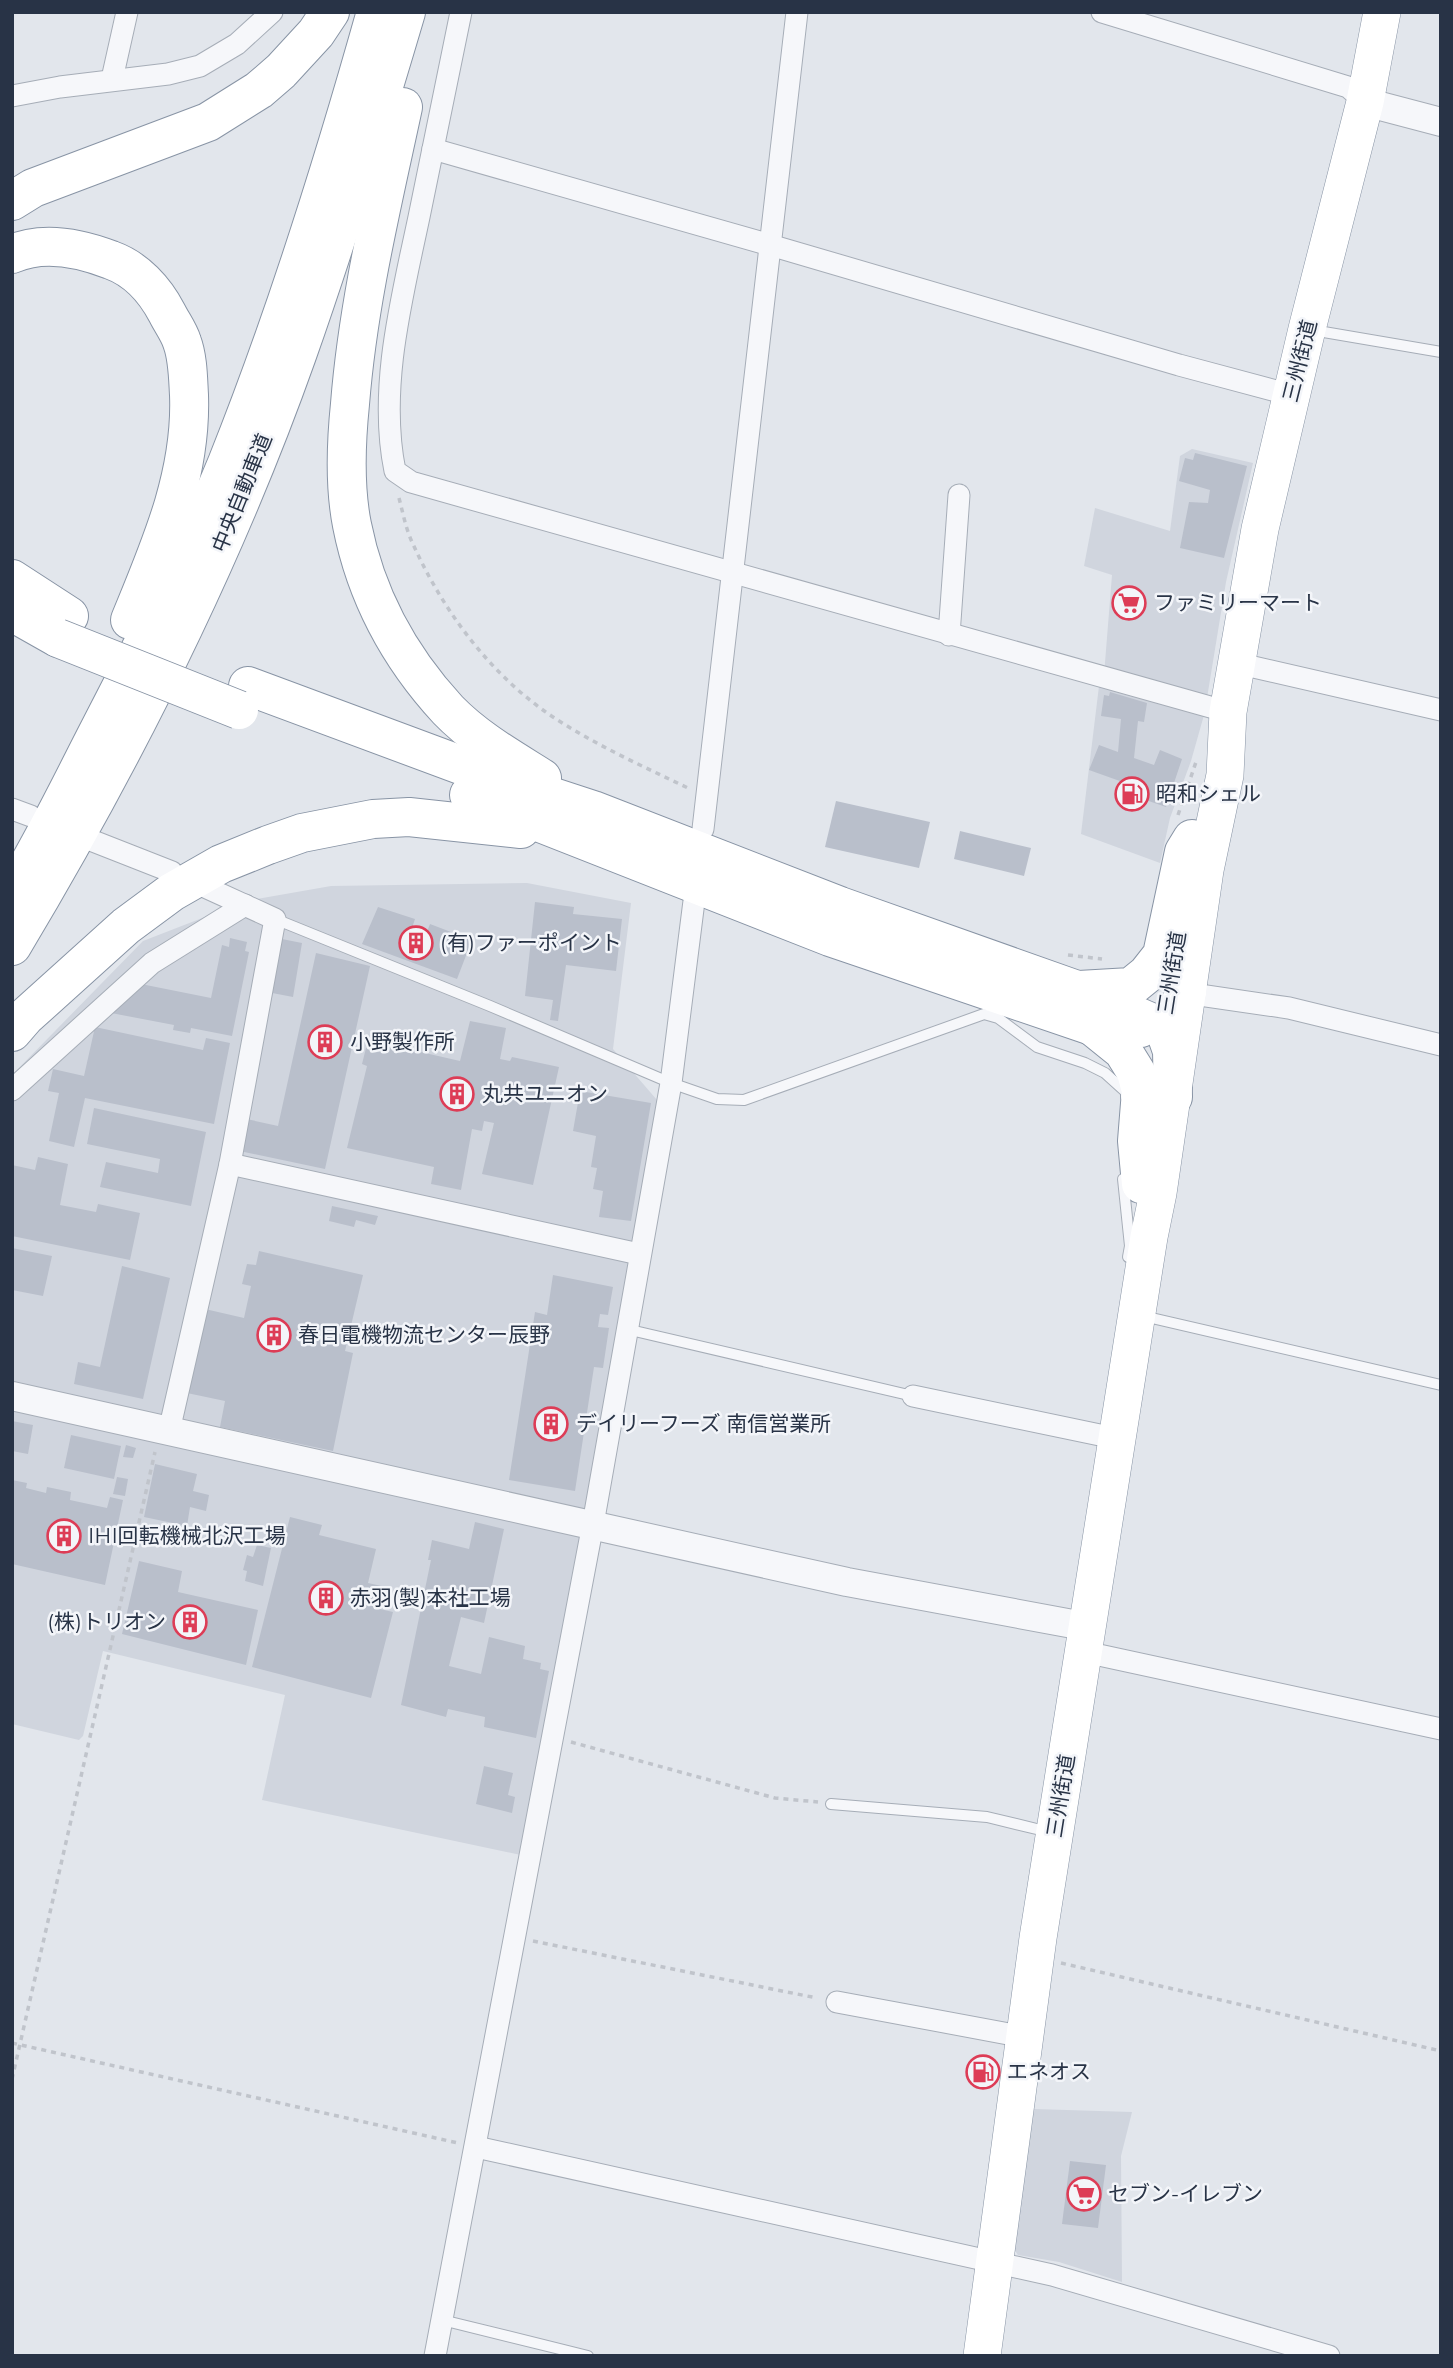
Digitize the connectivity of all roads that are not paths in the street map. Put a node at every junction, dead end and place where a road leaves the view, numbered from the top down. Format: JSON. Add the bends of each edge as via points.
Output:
{"nodes":[{"id":1,"x":127,"y":12,"type":"edge"},
{"id":2,"x":272,"y":12,"type":"edge"},
{"id":3,"x":330,"y":12,"type":"edge"},
{"id":4,"x":376,"y":12,"type":"edge"},
{"id":5,"x":406,"y":12,"type":"edge"},
{"id":6,"x":423,"y":12,"type":"edge"},
{"id":7,"x":461,"y":12,"type":"edge"},
{"id":8,"x":797,"y":12,"type":"edge"},
{"id":9,"x":1102,"y":12,"type":"edge"},
{"id":10,"x":1382,"y":12,"type":"edge"},
{"id":11,"x":112,"y":79,"type":"junction"},
{"id":12,"x":12,"y":96,"type":"edge"},
{"id":13,"x":1365,"y":102,"type":"junction"},
{"id":14,"x":1441,"y":122,"type":"edge"},
{"id":15,"x":433,"y":149,"type":"junction"},
{"id":16,"x":12,"y":201,"type":"edge"},
{"id":17,"x":770,"y":245,"type":"junction"},
{"id":18,"x":12,"y":254,"type":"edge"},
{"id":19,"x":1307,"y":329,"type":"junction"},
{"id":20,"x":1441,"y":352,"type":"edge"},
{"id":21,"x":1291,"y":395,"type":"junction"},
{"id":22,"x":959,"y":495,"type":"dead end"},
{"id":23,"x":732,"y":574,"type":"junction"},
{"id":24,"x":12,"y":579,"type":"edge"},
{"id":25,"x":12,"y":612,"type":"edge"},
{"id":26,"x":63,"y":627,"type":"junction"},
{"id":27,"x":949,"y":635,"type":"junction"},
{"id":28,"x":1236,"y":663,"type":"junction"},
{"id":29,"x":1441,"y":710,"type":"edge"},
{"id":30,"x":1228,"y":712,"type":"junction"},
{"id":31,"x":581,"y":822,"type":"junction"},
{"id":32,"x":703,"y":829,"type":"dead end"},
{"id":33,"x":1192,"y":839,"type":"junction"},
{"id":34,"x":93,"y":841,"type":"dead end"},
{"id":35,"x":172,"y":873,"type":"dead end"},
{"id":36,"x":20,"y":880,"type":"edge"},
{"id":37,"x":205,"y":887,"type":"dead end"},
{"id":38,"x":694,"y":901,"type":"dead end"},
{"id":39,"x":245,"y":905,"type":"junction"},
{"id":40,"x":275,"y":919,"type":"junction"},
{"id":41,"x":12,"y":946,"type":"edge"},
{"id":42,"x":1077,"y":990,"type":"junction"},
{"id":43,"x":1178,"y":992,"type":"junction"},
{"id":44,"x":1092,"y":1026,"type":"junction"},
{"id":45,"x":1164,"y":1028,"type":"junction"},
{"id":46,"x":12,"y":1032,"type":"edge"},
{"id":47,"x":1441,"y":1045,"type":"edge"},
{"id":48,"x":671,"y":1083,"type":"junction"},
{"id":49,"x":12,"y":1090,"type":"edge"},
{"id":50,"x":1173,"y":1097,"type":"junction"},
{"id":51,"x":1126,"y":1106,"type":"dead end"},
{"id":52,"x":230,"y":1164,"type":"junction"},
{"id":53,"x":1132,"y":1179,"type":"junction"},
{"id":54,"x":1149,"y":1237,"type":"junction"},
{"id":55,"x":639,"y":1254,"type":"junction"},
{"id":56,"x":1127,"y":1272,"type":"dead end"},
{"id":57,"x":1130,"y":1313,"type":"junction"},
{"id":58,"x":626,"y":1329,"type":"junction"},
{"id":59,"x":1441,"y":1385,"type":"edge"},
{"id":60,"x":12,"y":1396,"type":"edge"},
{"id":61,"x":914,"y":1396,"type":"joint"},
{"id":62,"x":165,"y":1430,"type":"junction"},
{"id":63,"x":1119,"y":1439,"type":"junction"},
{"id":64,"x":593,"y":1524,"type":"junction"},
{"id":65,"x":1087,"y":1639,"type":"junction"},
{"id":66,"x":1441,"y":1730,"type":"edge"},
{"id":67,"x":831,"y":1804,"type":"road end"},
{"id":68,"x":1055,"y":1833,"type":"junction"},
{"id":69,"x":837,"y":2002,"type":"road end"},
{"id":70,"x":1025,"y":2037,"type":"junction"},
{"id":71,"x":475,"y":2147,"type":"junction"},
{"id":72,"x":995,"y":2263,"type":"junction"},
{"id":73,"x":442,"y":2320,"type":"junction"},
{"id":74,"x":435,"y":2356,"type":"edge"},
{"id":75,"x":588,"y":2356,"type":"edge"},
{"id":76,"x":982,"y":2356,"type":"edge"},
{"id":77,"x":1329,"y":2356,"type":"edge"}],
"edges":[{"from":1,"to":11,"type":"street"},
{"from":2,"to":11,"type":"street","via":[[237,44],[200,66]]},
{"from":3,"to":16,"type":"highway","via":[[316,33],[260,90],[208,122],[33,188]]},
{"from":4,"to":36,"type":"highway","name":"中央自動車道","via":[[335,155],[226,464],[176,580],[57,817]]},
{"from":5,"to":41,"type":"highway","name":"中央自動車道","via":[[361,166],[251,474],[200,592],[122,751]]},
{"from":6,"to":31,"type":"highway","via":[[355,343],[347,435],[351,523],[376,605],[407,661],[449,711]]},
{"from":7,"to":15,"type":"street"},
{"from":8,"to":17,"type":"street"},
{"from":9,"to":13,"type":"street","via":[[1348,87]]},
{"from":10,"to":13,"type":"highway","name":"三州街道"},
{"from":11,"to":12,"type":"street"},
{"from":13,"to":14,"type":"street"},
{"from":13,"to":19,"type":"highway","name":"三州街道"},
{"from":15,"to":17,"type":"street"},
{"from":15,"to":23,"type":"street","via":[[399,311],[392,370],[395,471],[411,482]]},
{"from":17,"to":21,"type":"street"},
{"from":17,"to":23,"type":"street"},
{"from":18,"to":36,"type":"highway","via":[[40,247],[83,249],[118,262],[150,287],[183,342],[190,417],[182,479],[162,541]]},
{"from":19,"to":20,"type":"lane"},
{"from":19,"to":21,"type":"highway","name":"三州街道"},
{"from":21,"to":28,"type":"highway","name":"三州街道"},
{"from":22,"to":27,"type":"street"},
{"from":23,"to":27,"type":"street"},
{"from":23,"to":32,"type":"street"},
{"from":24,"to":26,"type":"highway"},
{"from":25,"to":26,"type":"highway"},
{"from":26,"to":31,"type":"highway","bridge":true,"via":[[244,698],[411,772]]},
{"from":27,"to":30,"type":"street"},
{"from":28,"to":29,"type":"street"},
{"from":28,"to":30,"type":"highway","name":"三州街道"},
{"from":30,"to":33,"type":"highway","name":"三州街道"},
{"from":30,"to":43,"type":"highway","name":"三州街道","via":[[1225,775]]},
{"from":31,"to":42,"type":"highway","via":[[840,906]]},
{"from":31,"to":44,"type":"highway","via":[[830,937]]},
{"from":31,"to":46,"type":"highway","via":[[373,819],[268,845],[221,864],[172,892],[126,926]]},
{"from":33,"to":42,"type":"highway","via":[[1184,852],[1162,956],[1131,986]]},
{"from":33,"to":43,"type":"highway","name":"三州街道"},
{"from":34,"to":35,"type":"street"},
{"from":37,"to":39,"type":"street"},
{"from":38,"to":48,"type":"street"},
{"from":39,"to":40,"type":"street"},
{"from":39,"to":49,"type":"street","via":[[152,963]]},
{"from":40,"to":48,"type":"lane"},
{"from":40,"to":52,"type":"street"},
{"from":42,"to":45,"type":"highway"},
{"from":43,"to":45,"type":"highway"},
{"from":43,"to":47,"type":"street","via":[[1289,1008]]},
{"from":43,"to":50,"type":"highway","name":"三州街道"},
{"from":44,"to":45,"type":"highway"},
{"from":44,"to":53,"type":"highway","via":[[1124,1051],[1141,1091]]},
{"from":45,"to":50,"type":"highway","via":[[1172,1051]]},
{"from":45,"to":53,"type":"highway","name":"三州街道"},
{"from":48,"to":51,"type":"lane","via":[[717,1099],[744,1100],[984,1014],[998,1018],[1037,1047],[1105,1073],[1126,1092]]},
{"from":48,"to":55,"type":"street"},
{"from":50,"to":54,"type":"highway","name":"三州街道"},
{"from":52,"to":55,"type":"street"},
{"from":52,"to":62,"type":"street"},
{"from":53,"to":54,"type":"highway","name":"三州街道"},
{"from":53,"to":56,"type":"lane"},
{"from":54,"to":57,"type":"highway","name":"三州街道"},
{"from":55,"to":58,"type":"street"},
{"from":57,"to":59,"type":"lane"},
{"from":57,"to":63,"type":"highway","name":"三州街道"},
{"from":58,"to":61,"type":"lane"},
{"from":58,"to":64,"type":"street"},
{"from":60,"to":62,"type":"street"},
{"from":61,"to":63,"type":"street"},
{"from":62,"to":64,"type":"street"},
{"from":63,"to":65,"type":"highway","name":"三州街道"},
{"from":64,"to":65,"type":"street"},
{"from":64,"to":71,"type":"street"},
{"from":65,"to":66,"type":"street","via":[[1282,1697]]},
{"from":65,"to":68,"type":"highway","name":"三州街道"},
{"from":67,"to":68,"type":"lane","via":[[987,1817]]},
{"from":68,"to":70,"type":"highway","name":"三州街道"},
{"from":69,"to":70,"type":"street"},
{"from":70,"to":72,"type":"highway","name":"三州街道"},
{"from":71,"to":72,"type":"street"},
{"from":71,"to":73,"type":"street"},
{"from":72,"to":76,"type":"highway","name":"三州街道"},
{"from":72,"to":77,"type":"street","via":[[1052,2275]]},
{"from":73,"to":74,"type":"street"},
{"from":73,"to":75,"type":"lane"}]}
